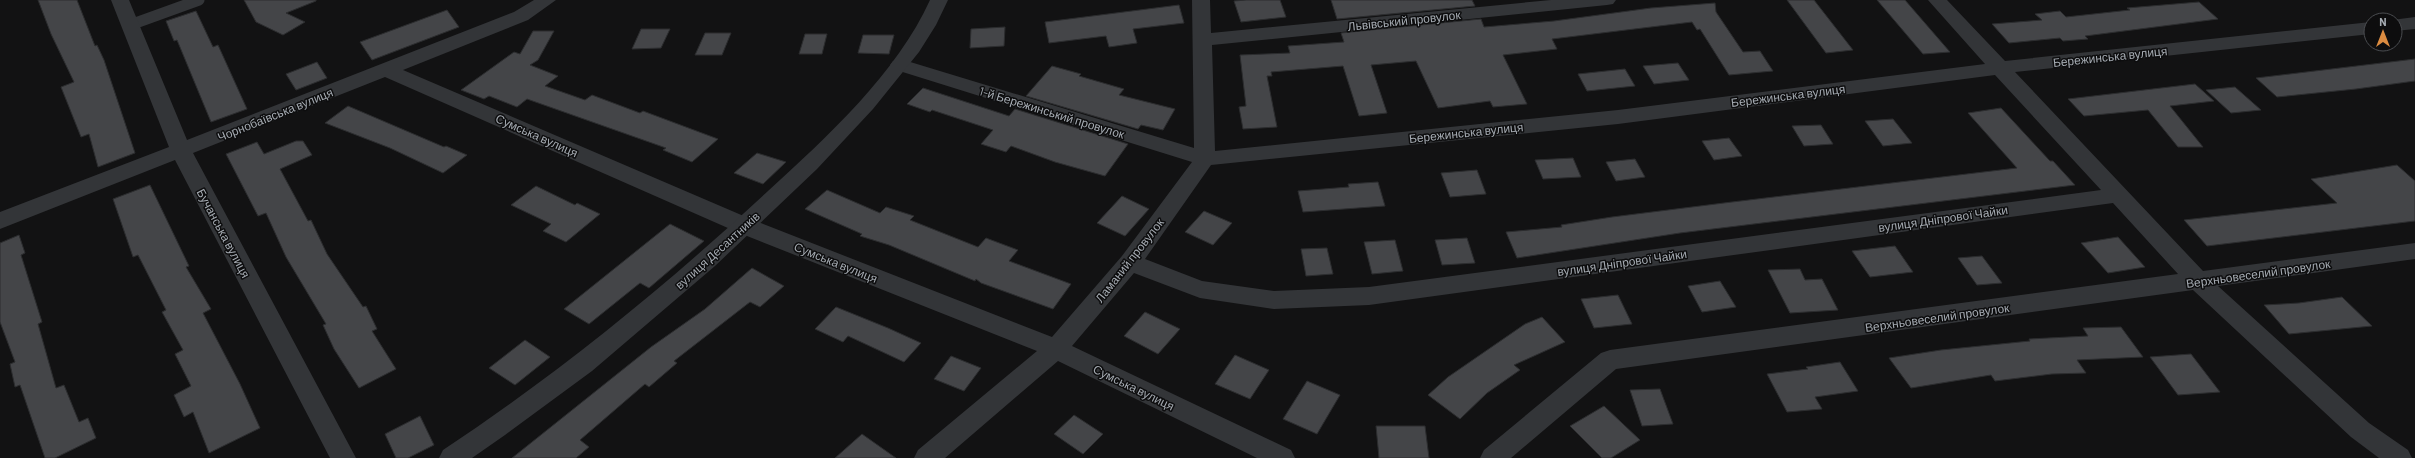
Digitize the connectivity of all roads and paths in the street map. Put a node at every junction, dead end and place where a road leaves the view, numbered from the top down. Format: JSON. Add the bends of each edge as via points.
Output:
{"nodes":[{"id":1,"x":120,"y":0,"type":"edge"},
{"id":2,"x":199,"y":0,"type":"edge"},
{"id":3,"x":547,"y":0,"type":"edge"},
{"id":4,"x":939,"y":0,"type":"edge"},
{"id":5,"x":1201,"y":0,"type":"edge"},
{"id":6,"x":1607,"y":0,"type":"edge"},
{"id":7,"x":1937,"y":0,"type":"edge"},
{"id":8,"x":2415,"y":23,"type":"edge"},
{"id":9,"x":2403,"y":24,"type":"edge"},
{"id":10,"x":130,"y":25,"type":"junction"},
{"id":11,"x":2363,"y":29,"type":"edge"},
{"id":12,"x":1202,"y":40,"type":"junction"},
{"id":13,"x":900,"y":65,"type":"junction"},
{"id":14,"x":2000,"y":68,"type":"junction"},
{"id":15,"x":387,"y":70,"type":"junction"},
{"id":16,"x":181,"y":151,"type":"junction"},
{"id":17,"x":1205,"y":159,"type":"junction"},
{"id":18,"x":2118,"y":195,"type":"junction"},
{"id":19,"x":0,"y":220,"type":"edge"},
{"id":20,"x":745,"y":226,"type":"junction"},
{"id":21,"x":2415,"y":251,"type":"edge"},
{"id":22,"x":1130,"y":262,"type":"junction"},
{"id":23,"x":2198,"y":282,"type":"junction"},
{"id":24,"x":1056,"y":349,"type":"junction"},
{"id":25,"x":343,"y":458,"type":"edge"},
{"id":26,"x":452,"y":458,"type":"edge"},
{"id":27,"x":927,"y":458,"type":"edge"},
{"id":28,"x":1282,"y":458,"type":"edge"},
{"id":29,"x":1493,"y":458,"type":"edge"},
{"id":30,"x":2400,"y":458,"type":"edge"}],
"edges":[{"from":1,"to":10,"type":"street","name":"Бучанська вулиця"},
{"from":2,"to":10,"type":"lane"},
{"from":3,"to":15,"type":"street","name":"Чорнобаївська вулиця","via":[[521,16]]},
{"from":4,"to":13,"type":"street","name":"вулиця Десантників","via":[[930,23]]},
{"from":5,"to":12,"type":"street"},
{"from":6,"to":12,"type":"street","name":"Львівський провулок"},
{"from":7,"to":14,"type":"street"},
{"from":8,"to":9,"type":"street"},
{"from":10,"to":16,"type":"street","name":"Бучанська вулиця"},
{"from":11,"to":14,"type":"street","name":"Бережинська вулиця"},
{"from":12,"to":17,"type":"street"},
{"from":13,"to":17,"type":"street","name":"1-й Бережинський провулок"},
{"from":13,"to":20,"type":"street","name":"вулиця Десантників","via":[[834,142]]},
{"from":14,"to":17,"type":"street","name":"Бережинська вулиця","via":[[1618,117]]},
{"from":14,"to":18,"type":"street"},
{"from":15,"to":16,"type":"street","name":"Чорнобаївська вулиця"},
{"from":15,"to":20,"type":"street","name":"Сумська вулиця"},
{"from":16,"to":19,"type":"street","name":"Чорнобаївська вулиця"},
{"from":16,"to":25,"type":"street","name":"Бучанська вулиця"},
{"from":17,"to":22,"type":"street","name":"Ламаний провулок"},
{"from":18,"to":22,"type":"street","name":"вулиця Дніпрової Чайки","via":[[1369,296],[1274,300],[1200,289]]},
{"from":18,"to":23,"type":"street"},
{"from":20,"to":24,"type":"street","name":"Сумська вулиця"},
{"from":20,"to":26,"type":"street","name":"вулиця Десантників","via":[[662,300],[512,419]]},
{"from":21,"to":23,"type":"street","name":"Верхньовеселий провулок"},
{"from":22,"to":24,"type":"street","name":"Ламаний провулок"},
{"from":23,"to":29,"type":"street","name":"Верхньовеселий провулок","via":[[1610,360]]},
{"from":23,"to":30,"type":"street","via":[[2360,430]]},
{"from":24,"to":27,"type":"street","name":"Ламаний провулок"},
{"from":24,"to":28,"type":"street","name":"Сумська вулиця"}]}
